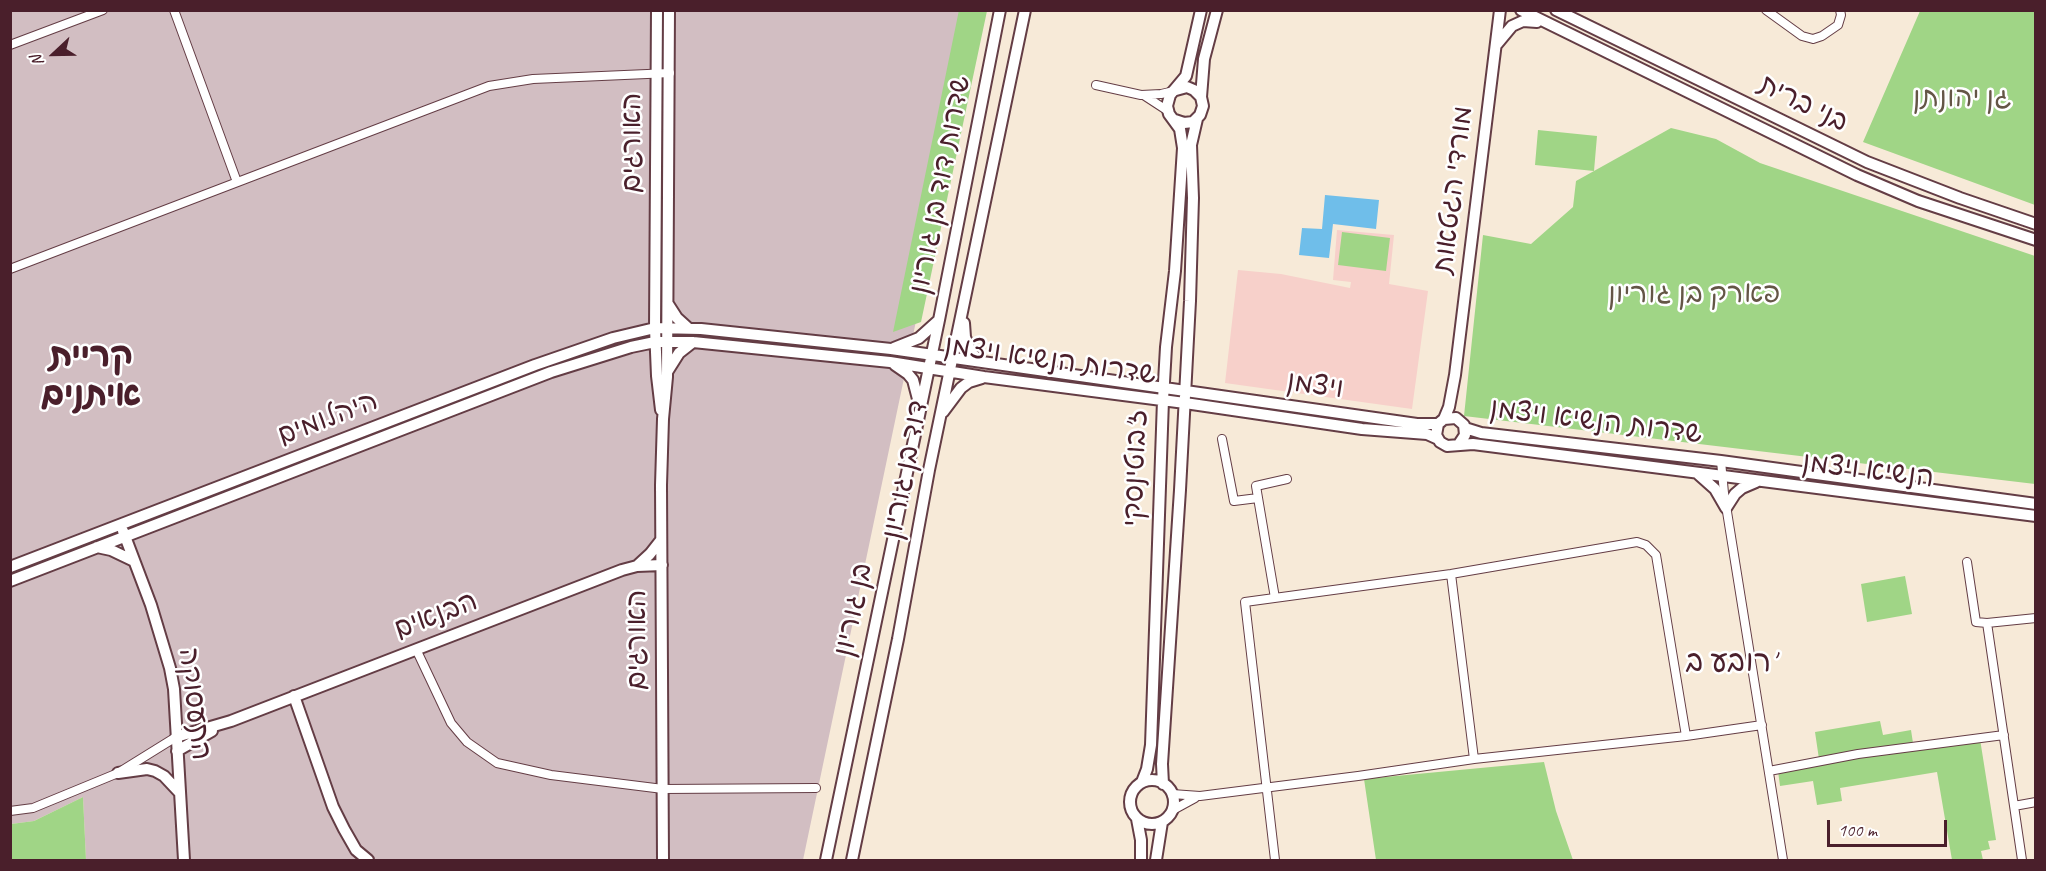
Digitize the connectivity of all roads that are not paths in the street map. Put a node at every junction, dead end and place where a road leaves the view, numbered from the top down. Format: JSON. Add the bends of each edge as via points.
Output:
{"nodes":[{"id":1,"x":103,"y":10,"type":"edge"},
{"id":2,"x":174,"y":10,"type":"edge"},
{"id":3,"x":657,"y":10,"type":"edge"},
{"id":4,"x":669,"y":10,"type":"edge"},
{"id":5,"x":1000,"y":10,"type":"edge"},
{"id":6,"x":1025,"y":10,"type":"edge"},
{"id":7,"x":1201,"y":10,"type":"edge"},
{"id":8,"x":1217,"y":10,"type":"edge"},
{"id":9,"x":1492,"y":10,"type":"edge"},
{"id":10,"x":1500,"y":10,"type":"edge"},
{"id":11,"x":1521,"y":10,"type":"edge"},
{"id":12,"x":1556,"y":10,"type":"edge"},
{"id":13,"x":1766,"y":10,"type":"edge"},
{"id":14,"x":1840,"y":10,"type":"edge"},
{"id":15,"x":1543,"y":22,"type":"junction"},
{"id":16,"x":10,"y":45,"type":"edge"},
{"id":17,"x":1497,"y":45,"type":"junction"},
{"id":18,"x":670,"y":73,"type":"junction"},
{"id":19,"x":657,"y":74,"type":"junction"},
{"id":20,"x":1096,"y":85,"type":"dead end"},
{"id":21,"x":1175,"y":91,"type":"junction"},
{"id":22,"x":1141,"y":95,"type":"junction"},
{"id":23,"x":1201,"y":97,"type":"junction"},
{"id":24,"x":1171,"y":116,"type":"junction"},
{"id":25,"x":1197,"y":119,"type":"junction"},
{"id":26,"x":237,"y":182,"type":"junction"},
{"id":27,"x":2036,"y":224,"type":"edge"},
{"id":28,"x":2036,"y":240,"type":"edge"},
{"id":29,"x":10,"y":269,"type":"edge"},
{"id":30,"x":668,"y":304,"type":"junction"},
{"id":31,"x":963,"y":310,"type":"junction"},
{"id":32,"x":939,"y":320,"type":"junction"},
{"id":33,"x":655,"y":328,"type":"junction"},
{"id":34,"x":667,"y":328,"type":"junction"},
{"id":35,"x":688,"y":328,"type":"junction"},
{"id":36,"x":661,"y":342,"type":"junction"},
{"id":37,"x":693,"y":342,"type":"junction"},
{"id":38,"x":891,"y":349,"type":"junction"},
{"id":39,"x":931,"y":354,"type":"junction"},
{"id":40,"x":953,"y":358,"type":"junction"},
{"id":41,"x":890,"y":362,"type":"junction"},
{"id":42,"x":987,"y":364,"type":"junction"},
{"id":43,"x":928,"y":368,"type":"junction"},
{"id":44,"x":667,"y":372,"type":"junction"},
{"id":45,"x":951,"y":372,"type":"junction"},
{"id":46,"x":1455,"y":375,"type":"junction"},
{"id":47,"x":984,"y":377,"type":"junction"},
{"id":48,"x":1163,"y":388,"type":"junction"},
{"id":49,"x":1185,"y":397,"type":"junction"},
{"id":50,"x":1163,"y":400,"type":"junction"},
{"id":51,"x":920,"y":408,"type":"junction"},
{"id":52,"x":940,"y":415,"type":"junction"},
{"id":53,"x":663,"y":419,"type":"junction"},
{"id":54,"x":1441,"y":421,"type":"junction"},
{"id":55,"x":1462,"y":424,"type":"junction"},
{"id":56,"x":1222,"y":439,"type":"dead end"},
{"id":57,"x":1438,"y":439,"type":"junction"},
{"id":58,"x":1459,"y":444,"type":"junction"},
{"id":59,"x":1721,"y":461,"type":"junction"},
{"id":60,"x":1695,"y":472,"type":"junction"},
{"id":61,"x":1722,"y":476,"type":"junction"},
{"id":62,"x":1287,"y":479,"type":"dead end"},
{"id":63,"x":1759,"y":481,"type":"junction"},
{"id":64,"x":1258,"y":498,"type":"junction"},
{"id":65,"x":2036,"y":504,"type":"edge"},
{"id":66,"x":1726,"y":508,"type":"junction"},
{"id":67,"x":2036,"y":516,"type":"edge"},
{"id":68,"x":142,"y":529,"type":"junction"},
{"id":69,"x":122,"y":531,"type":"junction"},
{"id":70,"x":661,"y":539,"type":"junction"},
{"id":71,"x":97,"y":547,"type":"junction"},
{"id":72,"x":134,"y":561,"type":"junction"},
{"id":73,"x":1967,"y":562,"type":"dead end"},
{"id":74,"x":662,"y":565,"type":"junction"},
{"id":75,"x":637,"y":566,"type":"junction"},
{"id":76,"x":10,"y":567,"type":"edge"},
{"id":77,"x":1451,"y":574,"type":"junction"},
{"id":78,"x":10,"y":581,"type":"edge"},
{"id":79,"x":1275,"y":598,"type":"junction"},
{"id":80,"x":2036,"y":618,"type":"edge"},
{"id":81,"x":1988,"y":623,"type":"junction"},
{"id":82,"x":416,"y":649,"type":"junction"},
{"id":83,"x":294,"y":696,"type":"junction"},
{"id":84,"x":231,"y":721,"type":"junction"},
{"id":85,"x":1762,"y":725,"type":"junction"},
{"id":86,"x":2004,"y":735,"type":"junction"},
{"id":87,"x":1686,"y":736,"type":"junction"},
{"id":88,"x":176,"y":737,"type":"junction"},
{"id":89,"x":177,"y":751,"type":"junction"},
{"id":90,"x":1474,"y":759,"type":"junction"},
{"id":91,"x":1769,"y":771,"type":"junction"},
{"id":92,"x":118,"y":773,"type":"junction"},
{"id":93,"x":1142,"y":782,"type":"junction"},
{"id":94,"x":1163,"y":784,"type":"junction"},
{"id":95,"x":816,"y":788,"type":"dead end"},
{"id":96,"x":1267,"y":788,"type":"junction"},
{"id":97,"x":663,"y":789,"type":"junction"},
{"id":98,"x":181,"y":794,"type":"junction"},
{"id":99,"x":1172,"y":794,"type":"junction"},
{"id":100,"x":1200,"y":796,"type":"junction"},
{"id":101,"x":2036,"y":802,"type":"edge"},
{"id":102,"x":2014,"y":806,"type":"junction"},
{"id":103,"x":1173,"y":810,"type":"junction"},
{"id":104,"x":10,"y":811,"type":"edge"},
{"id":105,"x":1137,"y":819,"type":"junction"},
{"id":106,"x":1162,"y":822,"type":"junction"},
{"id":107,"x":184,"y":861,"type":"edge"},
{"id":108,"x":368,"y":861,"type":"edge"},
{"id":109,"x":663,"y":861,"type":"edge"},
{"id":110,"x":826,"y":861,"type":"edge"},
{"id":111,"x":852,"y":861,"type":"edge"},
{"id":112,"x":1141,"y":861,"type":"edge"},
{"id":113,"x":1156,"y":861,"type":"edge"},
{"id":114,"x":1275,"y":861,"type":"edge"},
{"id":115,"x":1783,"y":861,"type":"edge"},
{"id":116,"x":2022,"y":861,"type":"edge"}],
"edges":[{"from":1,"to":16,"type":"street"},
{"from":2,"to":26,"type":"street"},
{"from":3,"to":19,"type":"street","name":"האורגים"},
{"from":4,"to":18,"type":"street","name":"האורגים"},
{"from":5,"to":32,"type":"street","name":"שדרות דוד בן גוריון"},
{"from":6,"to":31,"type":"street","name":"שדרות דוד בן גוריון"},
{"from":7,"to":21,"type":"street","via":[[1186,76]]},
{"from":8,"to":23,"type":"street","via":[[1204,59]]},
{"from":9,"to":17,"type":"street"},
{"from":10,"to":17,"type":"street","name":"מורדי הגטאות"},
{"from":11,"to":15,"type":"street","name":"בני ברית"},
{"from":12,"to":27,"type":"street","name":"בני ברית","via":[[1867,162]]},
{"from":13,"to":14,"type":"street","via":[[1802,36],[1813,39],[1838,25]]},
{"from":15,"to":17,"type":"street","via":[[1518,22]]},
{"from":15,"to":28,"type":"street","name":"בני ברית","via":[[1857,175],[1929,205]]},
{"from":17,"to":46,"type":"street","name":"מורדי הגטאות"},
{"from":18,"to":19,"type":"street"},
{"from":18,"to":30,"type":"street","name":"האורגים"},
{"from":19,"to":26,"type":"street","via":[[533,79],[489,86]]},
{"from":19,"to":33,"type":"street","name":"האורגים"},
{"from":20,"to":22,"type":"street"},
{"from":21,"to":22,"type":"street"},
{"from":21,"to":23,"type":"street","via":[[1189,88]]},
{"from":21,"to":24,"type":"street","via":[[1168,100]]},
{"from":22,"to":24,"type":"street","via":[[1152,99]]},
{"from":23,"to":25,"type":"street","via":[[1203,109]]},
{"from":24,"to":25,"type":"street","via":[[1186,124]]},
{"from":24,"to":48,"type":"street","name":"ז'בוטינסקי","via":[[1184,148]]},
{"from":25,"to":49,"type":"street","name":"ז'בוטינסקי","via":[[1191,145],[1193,198]]},
{"from":26,"to":29,"type":"street"},
{"from":30,"to":34,"type":"street","name":"האורגים"},
{"from":30,"to":35,"type":"street"},
{"from":31,"to":40,"type":"street","name":"שדרות דוד בן גוריון"},
{"from":31,"to":42,"type":"street","via":[[969,347],[973,355]]},
{"from":32,"to":38,"type":"street","via":[[919,338]]},
{"from":32,"to":39,"type":"street","name":"שדרות דוד בן גוריון"},
{"from":33,"to":34,"type":"street","name":"היהלומים"},
{"from":33,"to":36,"type":"street","name":"האורגים"},
{"from":33,"to":69,"type":"street","name":"היהלומים","via":[[534,365]]},
{"from":34,"to":35,"type":"street","name":"שדרות הנשיא ויצמן"},
{"from":34,"to":36,"type":"street","name":"האורגים"},
{"from":35,"to":38,"type":"street","name":"שדרות הנשיא ויצמן"},
{"from":36,"to":37,"type":"street","name":"שדרות הנשיא ויצמן"},
{"from":36,"to":44,"type":"street","name":"האורגים"},
{"from":36,"to":53,"type":"street","name":"האורגים","via":[[657,383]]},
{"from":36,"to":68,"type":"street","name":"היהלומים","via":[[631,347],[551,372]]},
{"from":37,"to":41,"type":"street","name":"שדרות הנשיא ויצמן"},
{"from":37,"to":44,"type":"street","via":[[679,353]]},
{"from":38,"to":39,"type":"street","name":"שדרות הנשיא ויצמן"},
{"from":39,"to":40,"type":"street","name":"שדרות הנשיא ויצמן"},
{"from":39,"to":43,"type":"street","name":"שדרות דוד בן גוריון"},
{"from":40,"to":42,"type":"street","name":"שדרות הנשיא ויצמן"},
{"from":40,"to":45,"type":"street","name":"שדרות דוד בן גוריון"},
{"from":41,"to":43,"type":"street","name":"שדרות הנשיא ויצמן"},
{"from":41,"to":51,"type":"street","via":[[913,380]]},
{"from":42,"to":48,"type":"street","name":"שדרות הנשיא ויצמן"},
{"from":43,"to":45,"type":"street","name":"שדרות הנשיא ויצמן"},
{"from":43,"to":51,"type":"street","name":"בן גוריון"},
{"from":44,"to":53,"type":"street","name":"האורגים"},
{"from":45,"to":47,"type":"street","name":"שדרות הנשיא ויצמן"},
{"from":45,"to":52,"type":"street","name":"דוד בן גוריון"},
{"from":46,"to":54,"type":"street","name":"מורדי הגטאות","via":[[1449,407]]},
{"from":46,"to":55,"type":"street","name":"מורדי הגטאות"},
{"from":47,"to":50,"type":"street","name":"שדרות הנשיא ויצמן"},
{"from":47,"to":52,"type":"street","via":[[962,388]]},
{"from":48,"to":49,"type":"street","name":"שדרות הנשיא ויצמן"},
{"from":48,"to":50,"type":"street","name":"ז'בוטינסקי"},
{"from":49,"to":50,"type":"street","name":"שדרות הנשיא ויצמן"},
{"from":49,"to":54,"type":"street","name":"ויצמן","via":[[1417,424]]},
{"from":49,"to":57,"type":"street","name":"שדרות הנשיא ויצמן","via":[[1362,429],[1427,434]]},
{"from":49,"to":94,"type":"street","name":"ז'בוטינסקי"},
{"from":50,"to":93,"type":"street","name":"ז'בוטינסקי","via":[[1151,745]]},
{"from":51,"to":110,"type":"street","name":"בן גוריון"},
{"from":52,"to":111,"type":"street","name":"דוד בן גוריון"},
{"from":53,"to":70,"type":"street","name":"האורגים"},
{"from":54,"to":55,"type":"street","via":[[1452,417]]},
{"from":54,"to":57,"type":"street","via":[[1436,431]]},
{"from":55,"to":58,"type":"street","via":[[1465,435]]},
{"from":55,"to":59,"type":"street","name":"שדרות הנשיא ויצמן","via":[[1481,433]]},
{"from":56,"to":64,"type":"street","via":[[1234,501]]},
{"from":57,"to":58,"type":"street","via":[[1447,446]]},
{"from":58,"to":60,"type":"street","name":"שדרות הנשיא ויצמן"},
{"from":59,"to":61,"type":"street"},
{"from":59,"to":65,"type":"street"},
{"from":60,"to":61,"type":"street","name":"הנשיא ויצמן"},
{"from":60,"to":66,"type":"street","via":[[1715,489]]},
{"from":61,"to":63,"type":"street","name":"הנשיא ויצמן"},
{"from":61,"to":66,"type":"street"},
{"from":62,"to":64,"type":"street","via":[[1256,486]]},
{"from":63,"to":66,"type":"street","via":[[1742,488]]},
{"from":63,"to":67,"type":"street","name":"הנשיא ויצמן"},
{"from":64,"to":79,"type":"street"},
{"from":66,"to":85,"type":"street"},
{"from":68,"to":69,"type":"street","name":"היהלומים"},
{"from":68,"to":72,"type":"street"},
{"from":69,"to":71,"type":"street","name":"היהלומים"},
{"from":69,"to":72,"type":"street","name":"התעסוקה"},
{"from":69,"to":76,"type":"street","name":"היהלומים"},
{"from":70,"to":74,"type":"street","name":"האורגים"},
{"from":70,"to":75,"type":"street"},
{"from":71,"to":72,"type":"street"},
{"from":71,"to":78,"type":"street","name":"היהלומים"},
{"from":72,"to":88,"type":"street","name":"התעסוקה","via":[[170,668]]},
{"from":73,"to":81,"type":"street","via":[[1976,622]]},
{"from":74,"to":75,"type":"street","name":"הבנאים"},
{"from":74,"to":97,"type":"street","name":"האורגים"},
{"from":75,"to":82,"type":"street","name":"הבנאים"},
{"from":77,"to":79,"type":"street"},
{"from":77,"to":87,"type":"street","via":[[1636,542],[1646,545],[1656,555]]},
{"from":77,"to":90,"type":"street"},
{"from":79,"to":96,"type":"street","via":[[1245,602]]},
{"from":80,"to":81,"type":"street"},
{"from":81,"to":86,"type":"street"},
{"from":82,"to":83,"type":"street","name":"הבנאים"},
{"from":82,"to":97,"type":"street","via":[[451,723],[467,742],[498,763],[551,775]]},
{"from":83,"to":84,"type":"street","name":"הבנאים"},
{"from":83,"to":108,"type":"street","via":[[337,814],[356,850]]},
{"from":84,"to":88,"type":"street","name":"הבנאים"},
{"from":84,"to":89,"type":"street","name":"הבנאים"},
{"from":85,"to":87,"type":"street"},
{"from":85,"to":91,"type":"street"},
{"from":86,"to":91,"type":"street","via":[[1858,754]]},
{"from":86,"to":102,"type":"street"},
{"from":87,"to":90,"type":"street"},
{"from":88,"to":89,"type":"street","name":"התעסוקה"},
{"from":88,"to":92,"type":"street","name":"הבנאים"},
{"from":89,"to":98,"type":"street","name":"התעסוקה"},
{"from":90,"to":96,"type":"street"},
{"from":91,"to":115,"type":"street"},
{"from":92,"to":98,"type":"street","via":[[155,771]]},
{"from":92,"to":104,"type":"street","name":"הבנאים","via":[[33,808]]},
{"from":93,"to":94,"type":"street"},
{"from":93,"to":105,"type":"street","via":[[1130,798]]},
{"from":94,"to":99,"type":"street"},
{"from":95,"to":97,"type":"street"},
{"from":96,"to":100,"type":"street"},
{"from":96,"to":114,"type":"street"},
{"from":97,"to":109,"type":"street","name":"האורגים"},
{"from":98,"to":107,"type":"street","name":"התעסוקה"},
{"from":99,"to":100,"type":"street"},
{"from":99,"to":103,"type":"street"},
{"from":100,"to":103,"type":"street"},
{"from":101,"to":102,"type":"street"},
{"from":102,"to":116,"type":"street"},
{"from":103,"to":106,"type":"street"},
{"from":105,"to":106,"type":"street","via":[[1149,825]]},
{"from":105,"to":112,"type":"street"},
{"from":106,"to":113,"type":"street"}]}
